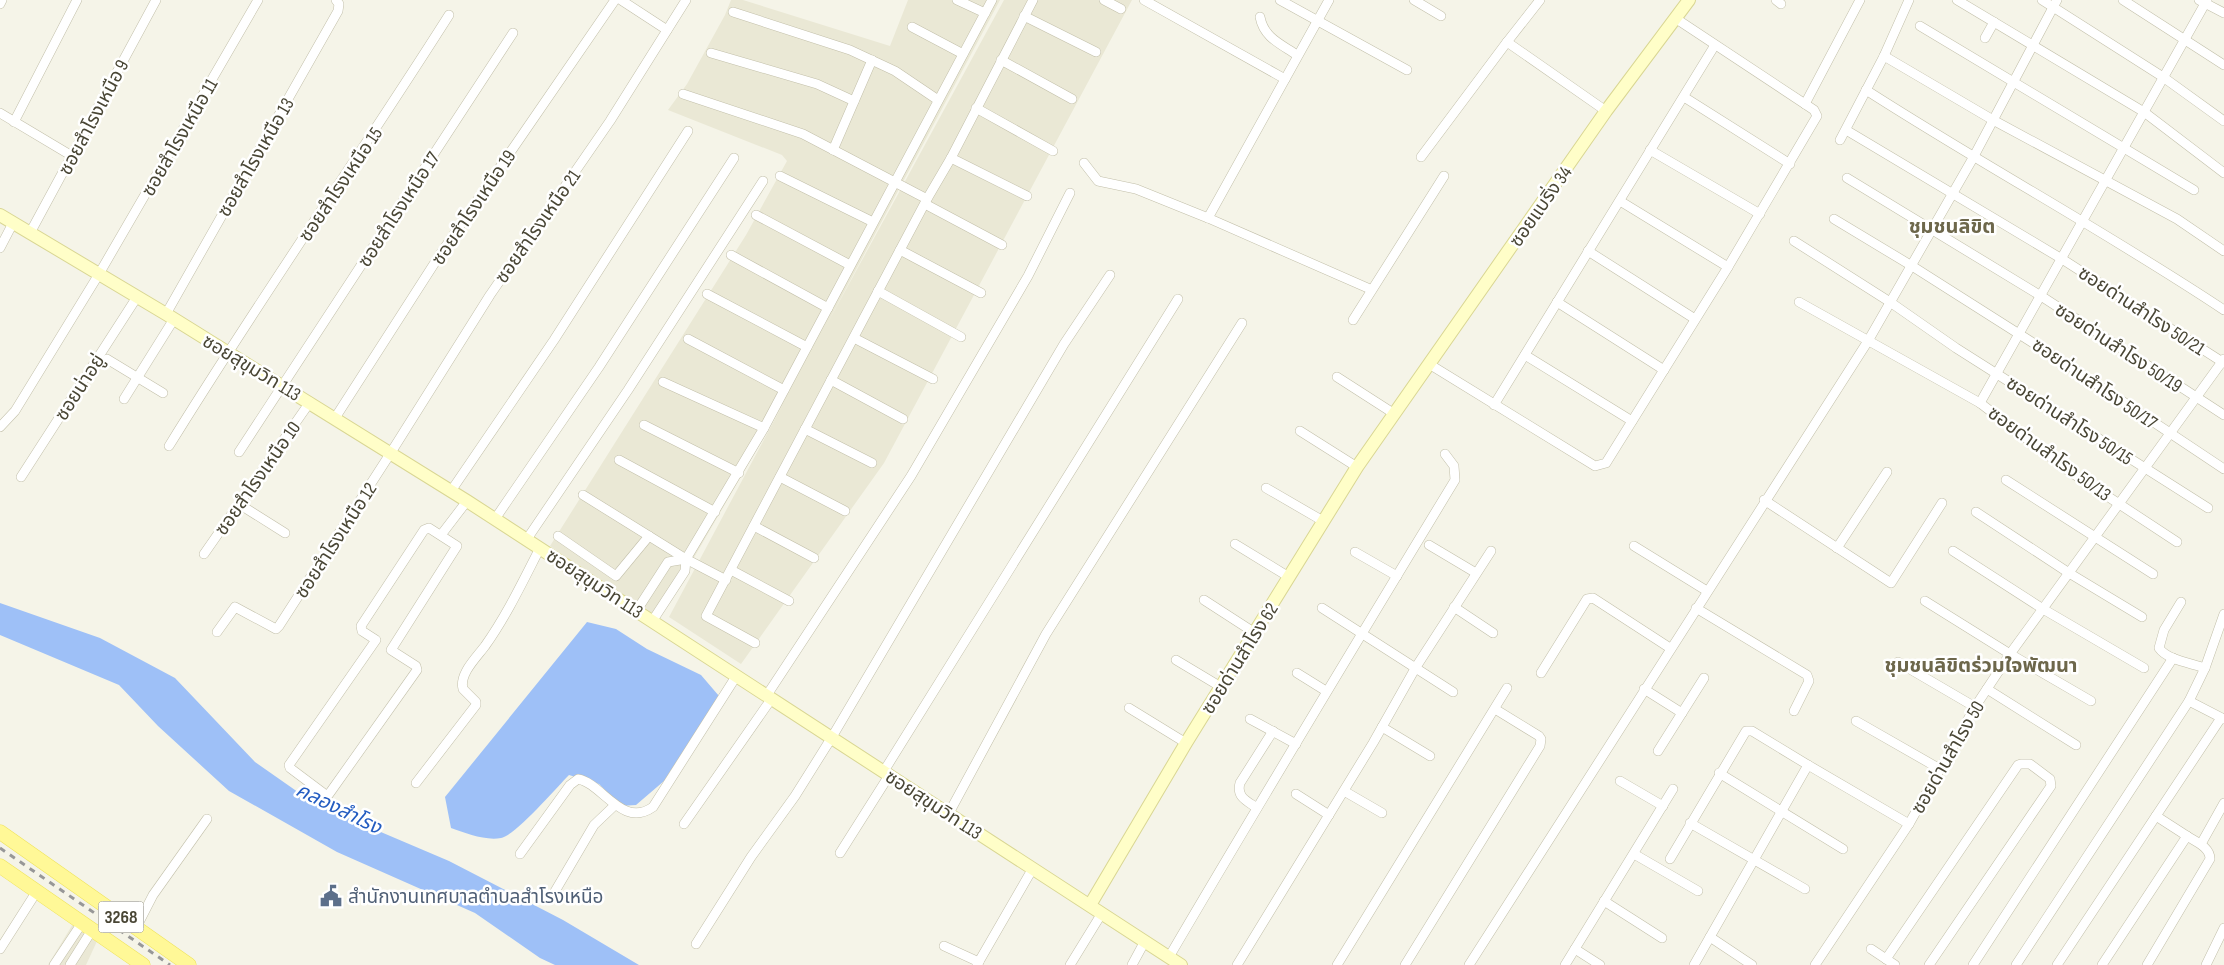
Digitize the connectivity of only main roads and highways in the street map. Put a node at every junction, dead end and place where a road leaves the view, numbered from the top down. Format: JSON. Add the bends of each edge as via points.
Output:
{"nodes":[{"id":1,"x":1689,"y":0,"type":"edge"},
{"id":2,"x":0,"y":215,"type":"edge"},
{"id":3,"x":1394,"y":413,"type":"joint"},
{"id":4,"x":0,"y":832,"type":"edge"},
{"id":5,"x":0,"y":866,"type":"edge"},
{"id":6,"x":1090,"y":905,"type":"junction"},
{"id":7,"x":144,"y":965,"type":"edge"},
{"id":8,"x":189,"y":965,"type":"edge"},
{"id":9,"x":1181,"y":965,"type":"edge"}],
"edges":[{"from":1,"to":3,"type":"main road","name":"ซอยแบริ่ง 34","via":[[1606,111]]},
{"from":2,"to":6,"type":"main road","name":"ซอยสุขุมวิท 113","via":[[170,316],[467,501]]},
{"from":3,"to":6,"type":"main road","name":"ซอยด่านสำโรง 62","via":[[1323,520]]},
{"from":4,"to":8,"type":"main road","number":"3268"},
{"from":5,"to":7,"type":"main road","number":"3268"},
{"from":6,"to":9,"type":"main road","name":"ซอยสุขุมวิท 113"}]}
